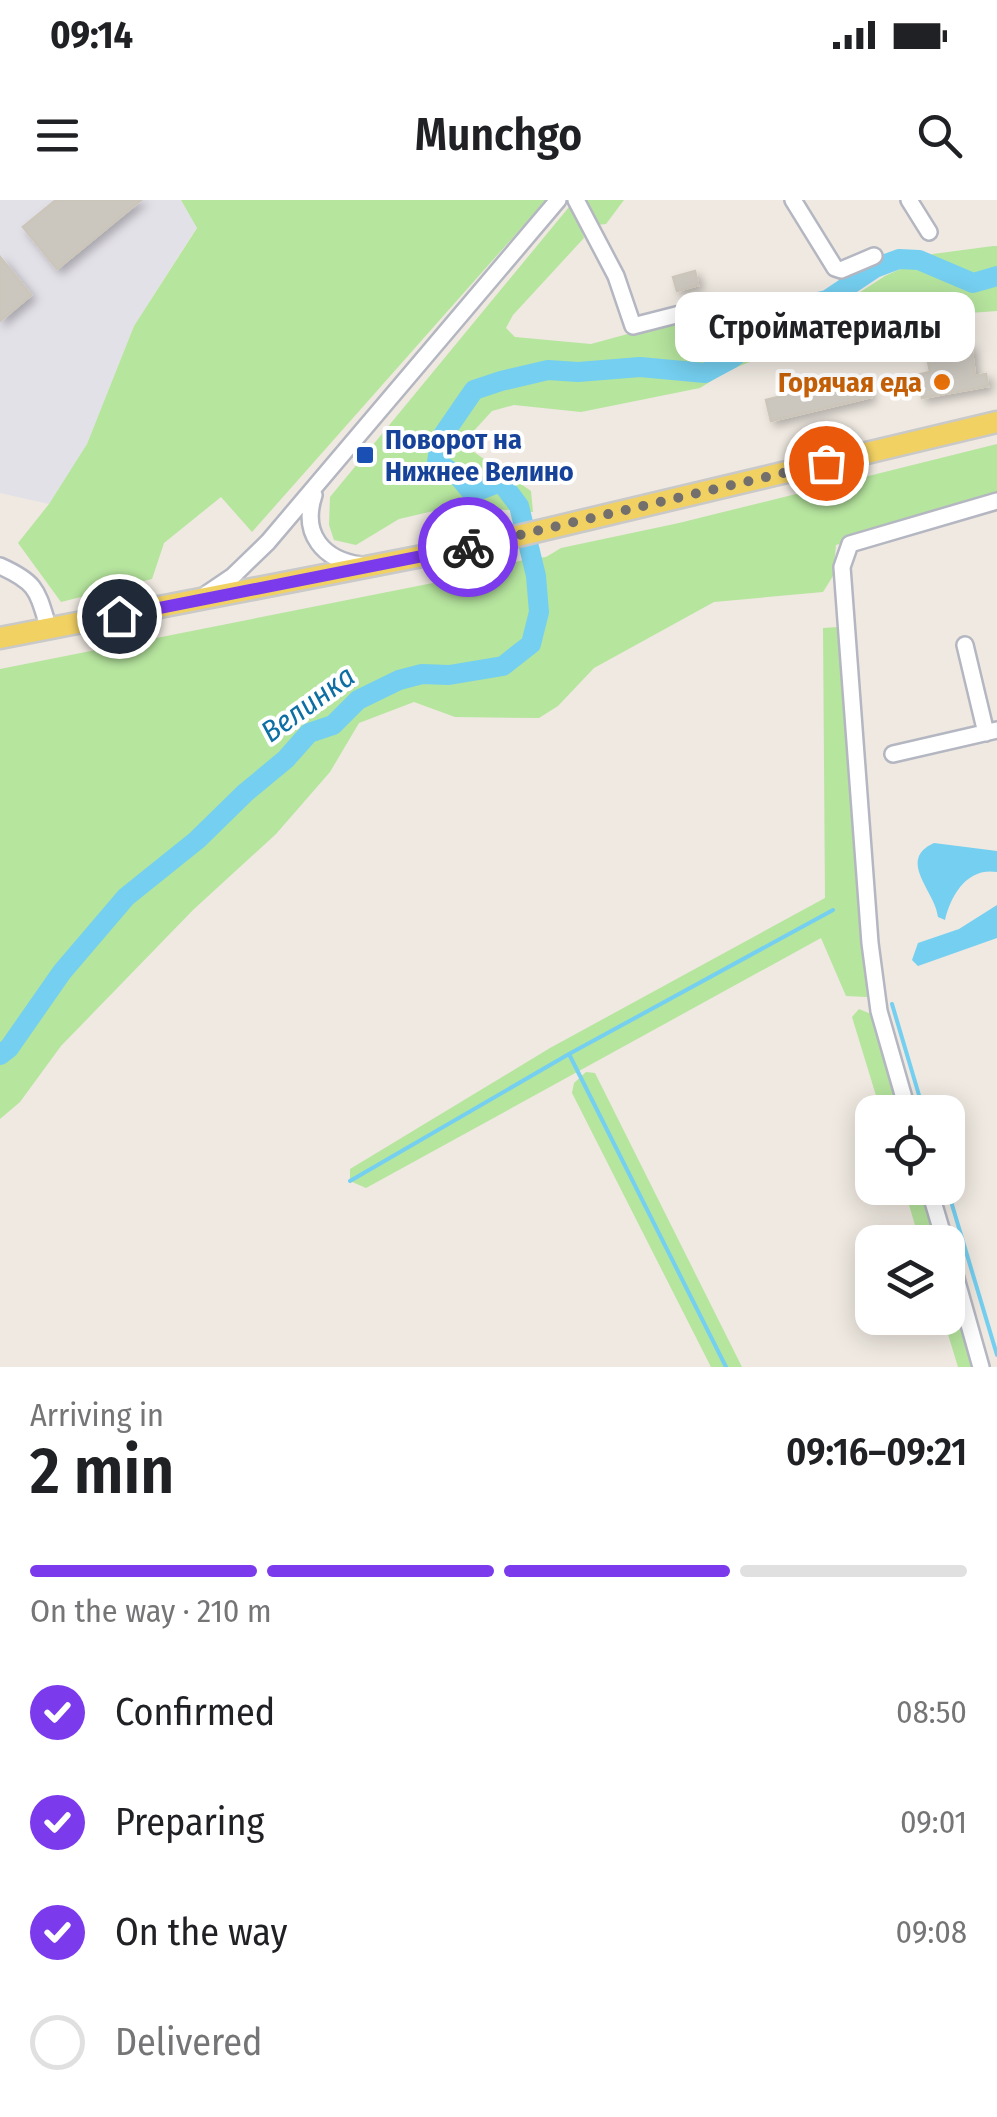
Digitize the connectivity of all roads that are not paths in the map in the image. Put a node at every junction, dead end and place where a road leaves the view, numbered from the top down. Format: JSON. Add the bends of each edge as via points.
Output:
{"nodes":[{"id":1,"x":558,"y":200,"type":"edge"},
{"id":2,"x":576,"y":200,"type":"edge"},
{"id":3,"x":793,"y":200,"type":"edge"},
{"id":4,"x":909,"y":200,"type":"edge"},
{"id":5,"x":929,"y":232,"type":"dead end"},
{"id":6,"x":874,"y":256,"type":"dead end"},
{"id":7,"x":727,"y":302,"type":"dead end"},
{"id":8,"x":997,"y":422,"type":"edge"},
{"id":9,"x":320,"y":482,"type":"junction"},
{"id":10,"x":997,"y":501,"type":"edge"},
{"id":11,"x":318,"y":544,"type":"junction"},
{"id":12,"x":257,"y":553,"type":"junction"},
{"id":13,"x":0,"y":566,"type":"edge"},
{"id":14,"x":375,"y":566,"type":"junction"},
{"id":15,"x":314,"y":580,"type":"junction"},
{"id":16,"x":264,"y":588,"type":"junction"},
{"id":17,"x":192,"y":602,"type":"junction"},
{"id":18,"x":49,"y":629,"type":"junction"},
{"id":19,"x":0,"y":638,"type":"edge"},
{"id":20,"x":965,"y":645,"type":"dead end"},
{"id":21,"x":991,"y":731,"type":"edge"},
{"id":22,"x":893,"y":754,"type":"dead end"},
{"id":23,"x":903,"y":1095,"type":"edge"},
{"id":24,"x":965,"y":1310,"type":"edge"},
{"id":25,"x":981,"y":1367,"type":"edge"}],
"edges":[{"from":1,"to":9,"type":"street"},
{"from":2,"to":7,"type":"street","via":[[616,276],[633,326]]},
{"from":3,"to":6,"type":"street","via":[[835,268]]},
{"from":4,"to":5,"type":"street"},
{"from":8,"to":14,"type":"main road"},
{"from":9,"to":11,"type":"street","via":[[309,512]]},
{"from":9,"to":12,"type":"street"},
{"from":10,"to":23,"type":"street","via":[[850,544],[842,568],[870,943],[878,1011]]},
{"from":11,"to":14,"type":"street","via":[[339,561]]},
{"from":11,"to":15,"type":"street","via":[[322,564]]},
{"from":12,"to":16,"type":"street"},
{"from":12,"to":17,"type":"street"},
{"from":13,"to":18,"type":"street","via":[[36,589]]},
{"from":14,"to":15,"type":"main road"},
{"from":15,"to":16,"type":"main road"},
{"from":16,"to":17,"type":"main road"},
{"from":17,"to":18,"type":"main road"},
{"from":18,"to":19,"type":"main road"},
{"from":20,"to":21,"type":"street"},
{"from":21,"to":22,"type":"street"},
{"from":24,"to":25,"type":"street"}]}
